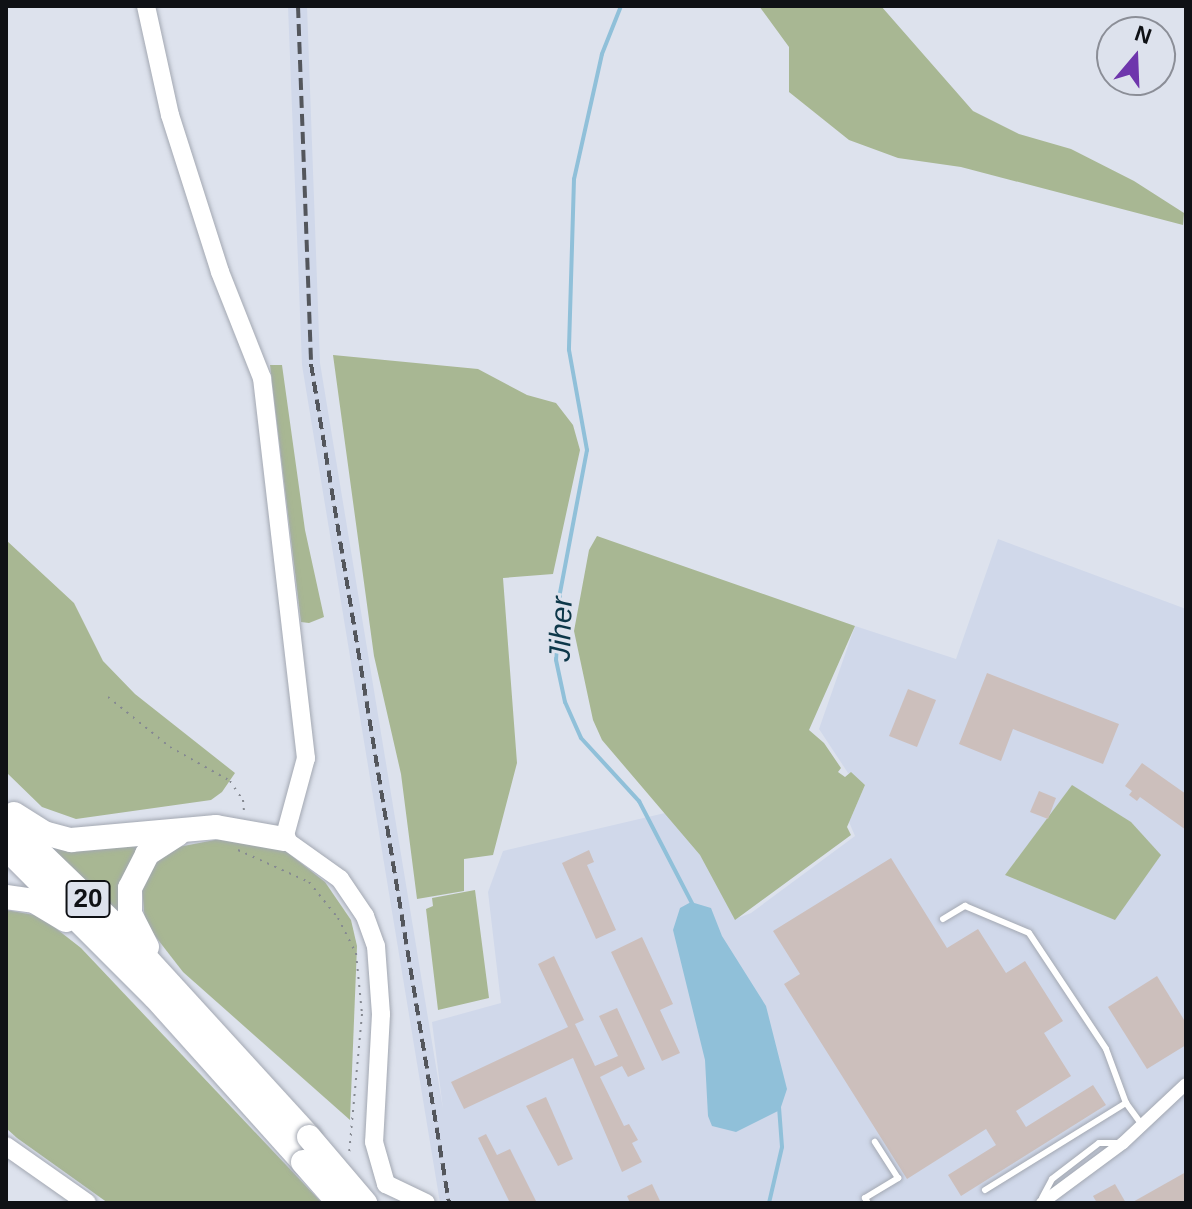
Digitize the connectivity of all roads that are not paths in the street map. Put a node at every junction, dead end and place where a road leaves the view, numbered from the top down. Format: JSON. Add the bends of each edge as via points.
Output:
{"nodes":[{"id":1,"x":146,"y":6,"type":"edge"},
{"id":2,"x":6,"y":808,"type":"edge"},
{"id":3,"x":6,"y":820,"type":"edge"},
{"id":4,"x":196,"y":828,"type":"junction"},
{"id":5,"x":284,"y":839,"type":"junction"},
{"id":6,"x":6,"y":848,"type":"edge"},
{"id":7,"x":6,"y":897,"type":"edge"},
{"id":8,"x":943,"y":919,"type":"dead end"},
{"id":9,"x":111,"y":953,"type":"junction"},
{"id":10,"x":167,"y":981,"type":"junction"},
{"id":11,"x":1186,"y":1084,"type":"edge"},
{"id":12,"x":1126,"y":1103,"type":"junction"},
{"id":13,"x":1142,"y":1125,"type":"junction"},
{"id":14,"x":875,"y":1142,"type":"dead end"},
{"id":15,"x":6,"y":1146,"type":"edge"},
{"id":16,"x":386,"y":1184,"type":"junction"},
{"id":17,"x":985,"y":1190,"type":"dead end"},
{"id":18,"x":87,"y":1203,"type":"edge"},
{"id":19,"x":339,"y":1203,"type":"edge"},
{"id":20,"x":368,"y":1203,"type":"edge"},
{"id":21,"x":426,"y":1203,"type":"edge"},
{"id":22,"x":868,"y":1203,"type":"edge"},
{"id":23,"x":1041,"y":1203,"type":"edge"}],
"edges":[{"from":1,"to":5,"type":"street","via":[[170,115],[220,272],[262,378],[306,758]]},
{"from":2,"to":4,"type":"highway","via":[[44,833],[71,840]]},
{"from":3,"to":10,"type":"highway","number":"20"},
{"from":4,"to":5,"type":"highway","via":[[243,828]]},
{"from":4,"to":10,"type":"highway","via":[[147,854],[130,888],[134,925]]},
{"from":5,"to":16,"type":"street","via":[[340,879],[365,916],[376,946],[381,1014],[374,1142]]},
{"from":6,"to":9,"type":"highway","number":"20"},
{"from":7,"to":9,"type":"highway","via":[[48,907]]},
{"from":8,"to":12,"type":"lane","via":[[965,906],[1029,933],[1106,1049]]},
{"from":9,"to":19,"type":"highway","number":"20","bridge":true},
{"from":10,"to":20,"type":"highway","number":"20","bridge":true},
{"from":11,"to":13,"type":"street"},
{"from":12,"to":13,"type":"lane"},
{"from":12,"to":17,"type":"lane"},
{"from":13,"to":23,"type":"street"},
{"from":14,"to":22,"type":"lane","via":[[898,1178],[865,1198]]},
{"from":15,"to":18,"type":"street"},
{"from":16,"to":20,"type":"street"},
{"from":16,"to":21,"type":"street"}]}
